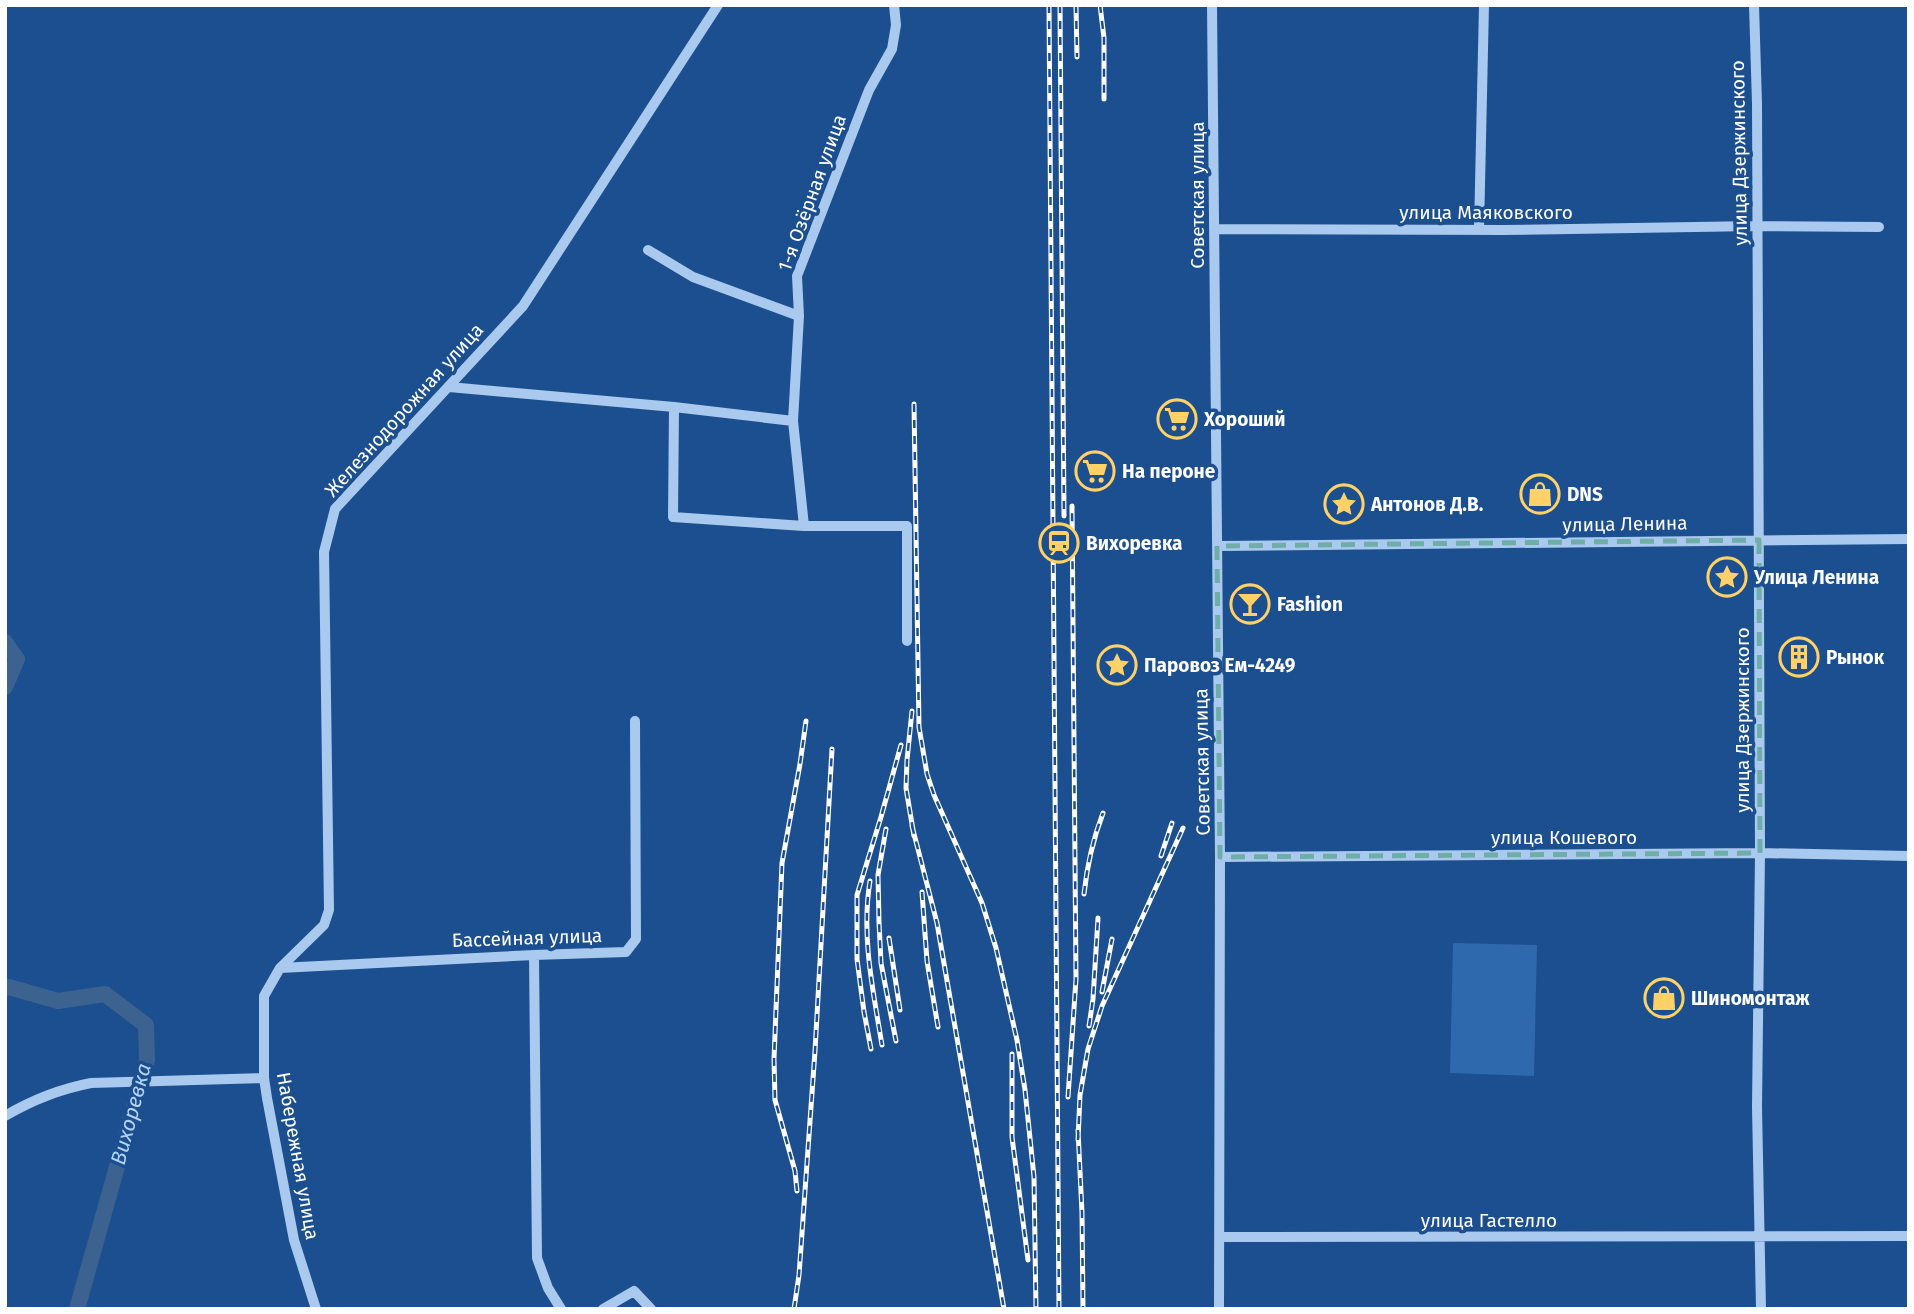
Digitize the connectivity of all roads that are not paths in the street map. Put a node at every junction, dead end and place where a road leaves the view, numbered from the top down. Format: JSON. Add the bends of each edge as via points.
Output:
{"nodes":[{"id":1,"x":718,"y":5,"type":"edge"},
{"id":2,"x":894,"y":5,"type":"edge"},
{"id":3,"x":1212,"y":5,"type":"edge"},
{"id":4,"x":1484,"y":5,"type":"edge"},
{"id":5,"x":1754,"y":5,"type":"edge"},
{"id":6,"x":1758,"y":226,"type":"junction"},
{"id":7,"x":1879,"y":227,"type":"dead end"},
{"id":8,"x":1214,"y":229,"type":"junction"},
{"id":9,"x":1479,"y":230,"type":"junction"},
{"id":10,"x":648,"y":250,"type":"dead end"},
{"id":11,"x":799,"y":316,"type":"junction"},
{"id":12,"x":449,"y":387,"type":"junction"},
{"id":13,"x":674,"y":407,"type":"junction"},
{"id":14,"x":793,"y":421,"type":"junction"},
{"id":15,"x":804,"y":526,"type":"junction"},
{"id":16,"x":1909,"y":539,"type":"edge"},
{"id":17,"x":1759,"y":540,"type":"junction"},
{"id":18,"x":1217,"y":546,"type":"junction"},
{"id":19,"x":907,"y":641,"type":"dead end"},
{"id":20,"x":635,"y":721,"type":"dead end"},
{"id":21,"x":1760,"y":853,"type":"junction"},
{"id":22,"x":1909,"y":856,"type":"edge"},
{"id":23,"x":1220,"y":857,"type":"junction"},
{"id":24,"x":534,"y":955,"type":"junction"},
{"id":25,"x":280,"y":968,"type":"junction"},
{"id":26,"x":264,"y":1078,"type":"junction"},
{"id":27,"x":5,"y":1116,"type":"edge"},
{"id":28,"x":1759,"y":1235,"type":"junction"},
{"id":29,"x":1909,"y":1236,"type":"edge"},
{"id":30,"x":1220,"y":1237,"type":"junction"},
{"id":31,"x":316,"y":1309,"type":"edge"},
{"id":32,"x":561,"y":1309,"type":"edge"},
{"id":33,"x":603,"y":1309,"type":"edge"},
{"id":34,"x":651,"y":1309,"type":"edge"},
{"id":35,"x":1219,"y":1309,"type":"edge"},
{"id":36,"x":1761,"y":1309,"type":"edge"}],
"edges":[{"from":1,"to":12,"type":"street","name":"Железнодорожная улица","via":[[523,306]]},
{"from":2,"to":11,"type":"street","name":"1-я Озёрная улица","via":[[892,49],[869,90],[797,276]]},
{"from":3,"to":8,"type":"street","name":"Советская улица"},
{"from":4,"to":9,"type":"street"},
{"from":5,"to":6,"type":"street","name":"улица Дзержинского"},
{"from":6,"to":7,"type":"street","name":"улица Маяковского"},
{"from":6,"to":9,"type":"street","name":"улица Маяковского"},
{"from":6,"to":17,"type":"street","name":"улица Дзержинского"},
{"from":8,"to":9,"type":"street","name":"улица Маяковского"},
{"from":8,"to":18,"type":"street","name":"Советская улица"},
{"from":10,"to":11,"type":"street","via":[[693,277]]},
{"from":11,"to":14,"type":"street","name":"1-я Озёрная улица"},
{"from":12,"to":13,"type":"street"},
{"from":12,"to":25,"type":"street","name":"Железнодорожная улица","via":[[335,509],[324,552],[329,910],[324,925]]},
{"from":13,"to":14,"type":"street"},
{"from":13,"to":15,"type":"street","via":[[673,517]]},
{"from":14,"to":15,"type":"street","name":"1-я Озёрная улица"},
{"from":15,"to":19,"type":"street","via":[[906,526]]},
{"from":16,"to":17,"type":"street","name":"улица Ленина"},
{"from":17,"to":18,"type":"street","name":"улица Ленина"},
{"from":17,"to":21,"type":"street","name":"улица Дзержинского"},
{"from":18,"to":23,"type":"street","name":"Советская улица"},
{"from":20,"to":24,"type":"street","name":"Бассейная улица","via":[[636,939],[626,952]]},
{"from":21,"to":22,"type":"street","name":"улица Кошевого"},
{"from":21,"to":23,"type":"street","name":"улица Кошевого"},
{"from":21,"to":28,"type":"street","name":"улица Дзержинского"},
{"from":23,"to":30,"type":"street","name":"Советская улица"},
{"from":24,"to":25,"type":"street","name":"Бассейная улица"},
{"from":24,"to":32,"type":"street","via":[[537,1258]]},
{"from":25,"to":26,"type":"street","name":"Набережная улица","via":[[264,996]]},
{"from":26,"to":27,"type":"street","via":[[91,1083],[68,1088]]},
{"from":26,"to":31,"type":"street","name":"Набережная улица","via":[[294,1240]]},
{"from":28,"to":29,"type":"street","name":"улица Гастелло"},
{"from":28,"to":30,"type":"street","name":"улица Гастелло"},
{"from":28,"to":36,"type":"street","name":"улица Дзержинского"},
{"from":30,"to":35,"type":"street","name":"Советская улица"},
{"from":33,"to":34,"type":"street","via":[[635,1291]]}]}
